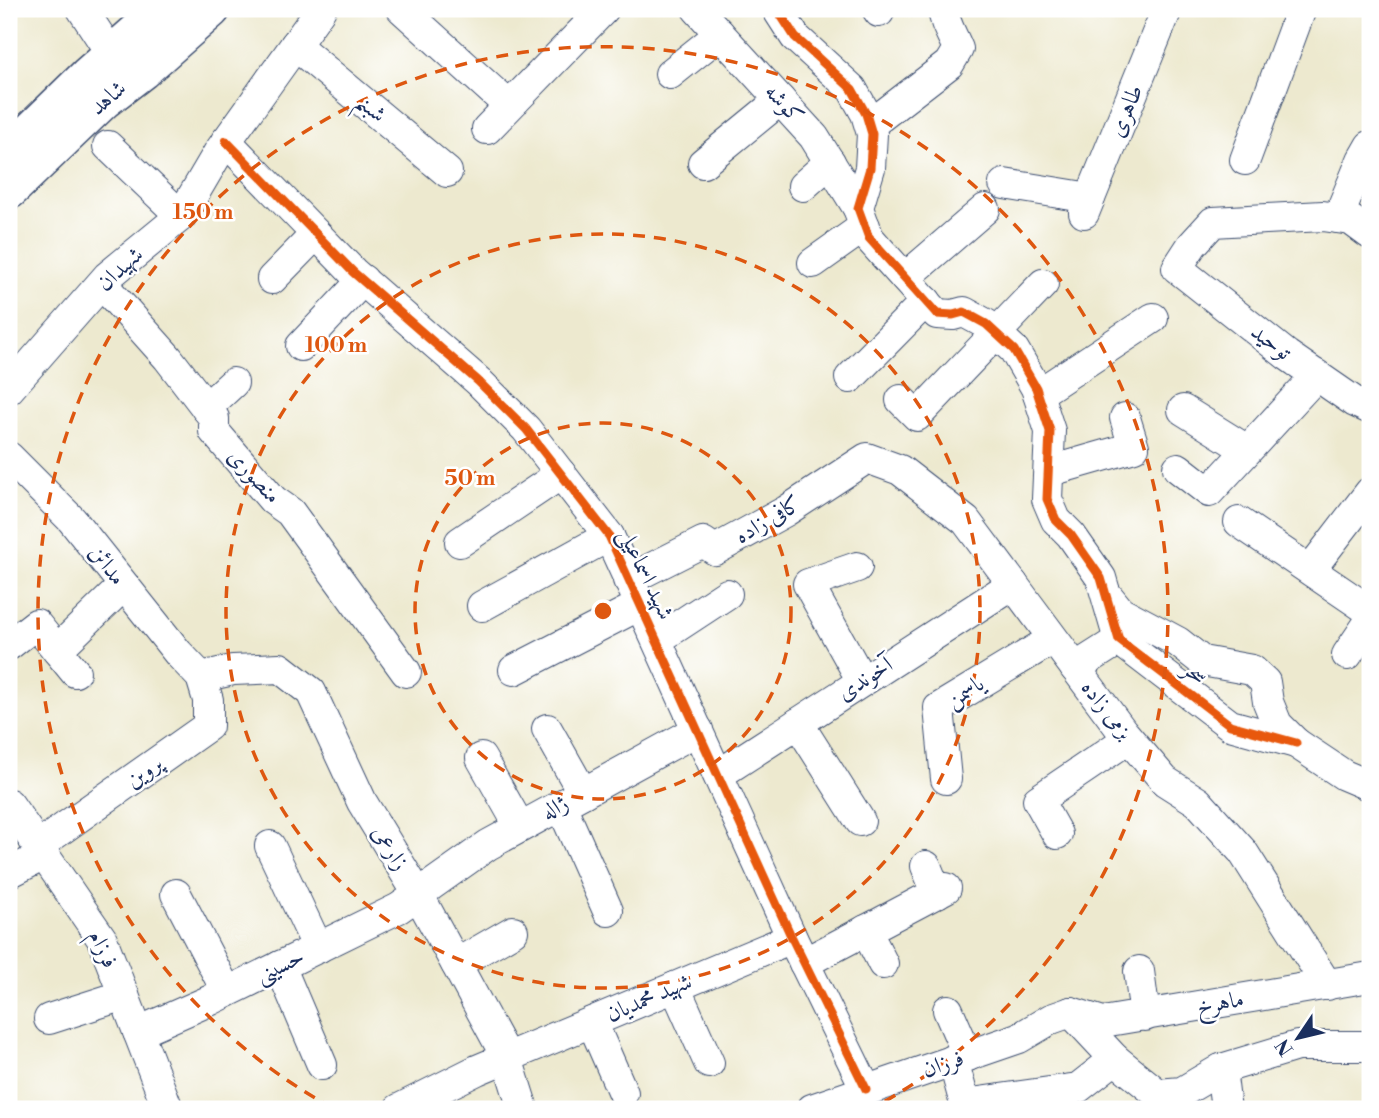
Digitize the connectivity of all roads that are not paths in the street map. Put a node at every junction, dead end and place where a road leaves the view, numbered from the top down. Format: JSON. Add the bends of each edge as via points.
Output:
{"nodes":[{"id":1,"x":82,"y":9,"type":"edge"},
{"id":2,"x":164,"y":9,"type":"edge"},
{"id":3,"x":211,"y":9,"type":"edge"},
{"id":4,"x":321,"y":9,"type":"edge"},
{"id":5,"x":402,"y":9,"type":"edge"},
{"id":6,"x":604,"y":9,"type":"edge"},
{"id":7,"x":697,"y":9,"type":"edge"},
{"id":8,"x":777,"y":9,"type":"edge"},
{"id":9,"x":943,"y":9,"type":"edge"},
{"id":10,"x":1167,"y":9,"type":"edge"},
{"id":11,"x":1301,"y":9,"type":"edge"},
{"id":12,"x":720,"y":34,"type":"junction"},
{"id":13,"x":295,"y":45,"type":"junction"},
{"id":14,"x":112,"y":55,"type":"junction"},
{"id":15,"x":670,"y":74,"type":"dead end"},
{"id":16,"x":780,"y":100,"type":"junction"},
{"id":17,"x":508,"y":106,"type":"junction"},
{"id":18,"x":870,"y":125,"type":"junction"},
{"id":19,"x":487,"y":129,"type":"dead end"},
{"id":20,"x":226,"y":141,"type":"junction"},
{"id":21,"x":107,"y":146,"type":"dead end"},
{"id":22,"x":1370,"y":146,"type":"edge"},
{"id":23,"x":9,"y":153,"type":"edge"},
{"id":24,"x":1245,"y":160,"type":"dead end"},
{"id":25,"x":830,"y":162,"type":"junction"},
{"id":26,"x":703,"y":163,"type":"dead end"},
{"id":27,"x":447,"y":172,"type":"dead end"},
{"id":28,"x":1004,"y":184,"type":"dead end"},
{"id":29,"x":803,"y":186,"type":"dead end"},
{"id":30,"x":9,"y":190,"type":"edge"},
{"id":31,"x":985,"y":209,"type":"dead end"},
{"id":32,"x":181,"y":216,"type":"junction"},
{"id":33,"x":862,"y":217,"type":"junction"},
{"id":34,"x":1338,"y":218,"type":"junction"},
{"id":35,"x":316,"y":234,"type":"junction"},
{"id":36,"x":1370,"y":234,"type":"edge"},
{"id":37,"x":813,"y":263,"type":"dead end"},
{"id":38,"x":905,"y":278,"type":"junction"},
{"id":39,"x":272,"y":279,"type":"dead end"},
{"id":40,"x":363,"y":280,"type":"junction"},
{"id":41,"x":102,"y":284,"type":"junction"},
{"id":42,"x":1043,"y":284,"type":"dead end"},
{"id":43,"x":926,"y":301,"type":"junction"},
{"id":44,"x":1153,"y":318,"type":"dead end"},
{"id":45,"x":996,"y":333,"type":"junction"},
{"id":46,"x":301,"y":346,"type":"dead end"},
{"id":47,"x":1317,"y":376,"type":"junction"},
{"id":48,"x":850,"y":378,"type":"dead end"},
{"id":49,"x":233,"y":383,"type":"dead end"},
{"id":50,"x":9,"y":389,"type":"edge"},
{"id":51,"x":1038,"y":394,"type":"junction"},
{"id":52,"x":901,"y":400,"type":"dead end"},
{"id":53,"x":206,"y":408,"type":"junction"},
{"id":54,"x":1370,"y":409,"type":"edge"},
{"id":55,"x":1183,"y":410,"type":"dead end"},
{"id":56,"x":1125,"y":418,"type":"dead end"},
{"id":57,"x":1247,"y":450,"type":"junction"},
{"id":58,"x":9,"y":457,"type":"edge"},
{"id":59,"x":867,"y":458,"type":"joint"},
{"id":60,"x":1178,"y":468,"type":"dead end"},
{"id":61,"x":1050,"y":471,"type":"junction"},
{"id":62,"x":561,"y":474,"type":"junction"},
{"id":63,"x":1370,"y":492,"type":"edge"},
{"id":64,"x":1239,"y":522,"type":"dead end"},
{"id":65,"x":609,"y":537,"type":"junction"},
{"id":66,"x":460,"y":542,"type":"dead end"},
{"id":67,"x":857,"y":567,"type":"dead end"},
{"id":68,"x":1311,"y":569,"type":"junction"},
{"id":69,"x":1013,"y":584,"type":"junction"},
{"id":70,"x":123,"y":586,"type":"junction"},
{"id":71,"x":634,"y":592,"type":"junction"},
{"id":72,"x":727,"y":594,"type":"dead end"},
{"id":73,"x":1107,"y":595,"type":"junction"},
{"id":74,"x":482,"y":606,"type":"dead end"},
{"id":75,"x":1370,"y":611,"type":"edge"},
{"id":76,"x":1370,"y":621,"type":"edge"},
{"id":77,"x":1053,"y":639,"type":"junction"},
{"id":78,"x":657,"y":640,"type":"junction"},
{"id":79,"x":1119,"y":640,"type":"junction"},
{"id":80,"x":9,"y":645,"type":"edge"},
{"id":81,"x":1347,"y":655,"type":"dead end"},
{"id":82,"x":1075,"y":668,"type":"junction"},
{"id":83,"x":514,"y":670,"type":"dead end"},
{"id":84,"x":406,"y":671,"type":"dead end"},
{"id":85,"x":201,"y":677,"type":"junction"},
{"id":86,"x":862,"y":681,"type":"junction"},
{"id":87,"x":798,"y":723,"type":"junction"},
{"id":88,"x":547,"y":729,"type":"dead end"},
{"id":89,"x":698,"y":730,"type":"junction"},
{"id":90,"x":1128,"y":739,"type":"junction"},
{"id":91,"x":1296,"y":743,"type":"junction"},
{"id":92,"x":481,"y":758,"type":"dead end"},
{"id":93,"x":718,"y":775,"type":"junction"},
{"id":94,"x":946,"y":779,"type":"dead end"},
{"id":95,"x":1370,"y":786,"type":"edge"},
{"id":96,"x":572,"y":799,"type":"junction"},
{"id":97,"x":9,"y":804,"type":"edge"},
{"id":98,"x":859,"y":821,"type":"dead end"},
{"id":99,"x":520,"y":827,"type":"junction"},
{"id":100,"x":1057,"y":834,"type":"dead end"},
{"id":101,"x":270,"y":846,"type":"dead end"},
{"id":102,"x":41,"y":851,"type":"junction"},
{"id":103,"x":9,"y":873,"type":"edge"},
{"id":104,"x":936,"y":882,"type":"dead end"},
{"id":105,"x":176,"y":894,"type":"dead end"},
{"id":106,"x":418,"y":894,"type":"junction"},
{"id":107,"x":608,"y":911,"type":"dead end"},
{"id":108,"x":866,"y":930,"type":"junction"},
{"id":109,"x":513,"y":931,"type":"dead end"},
{"id":110,"x":318,"y":948,"type":"junction"},
{"id":111,"x":798,"y":950,"type":"junction"},
{"id":112,"x":456,"y":964,"type":"junction"},
{"id":113,"x":883,"y":964,"type":"dead end"},
{"id":114,"x":280,"y":966,"type":"junction"},
{"id":115,"x":1139,"y":971,"type":"dead end"},
{"id":116,"x":1370,"y":977,"type":"edge"},
{"id":117,"x":1327,"y":985,"type":"junction"},
{"id":118,"x":675,"y":987,"type":"junction"},
{"id":119,"x":227,"y":992,"type":"junction"},
{"id":120,"x":124,"y":995,"type":"junction"},
{"id":121,"x":948,"y":1010,"type":"dead end"},
{"id":122,"x":1071,"y":1012,"type":"junction"},
{"id":123,"x":1145,"y":1016,"type":"junction"},
{"id":124,"x":50,"y":1019,"type":"dead end"},
{"id":125,"x":592,"y":1022,"type":"junction"},
{"id":126,"x":138,"y":1032,"type":"junction"},
{"id":127,"x":1370,"y":1046,"type":"edge"},
{"id":128,"x":507,"y":1058,"type":"junction"},
{"id":129,"x":961,"y":1058,"type":"junction"},
{"id":130,"x":1115,"y":1059,"type":"junction"},
{"id":131,"x":709,"y":1063,"type":"dead end"},
{"id":132,"x":322,"y":1065,"type":"dead end"},
{"id":133,"x":1221,"y":1069,"type":"junction"},
{"id":134,"x":866,"y":1089,"type":"junction"},
{"id":135,"x":623,"y":1093,"type":"dead end"},
{"id":136,"x":437,"y":1101,"type":"edge"},
{"id":137,"x":997,"y":1104,"type":"edge"},
{"id":138,"x":168,"y":1109,"type":"edge"},
{"id":139,"x":398,"y":1109,"type":"edge"},
{"id":140,"x":523,"y":1109,"type":"edge"},
{"id":141,"x":812,"y":1109,"type":"edge"},
{"id":142,"x":1226,"y":1109,"type":"edge"}],
"edges":[{"from":1,"to":14,"type":"street"},
{"from":2,"to":14,"type":"main road","name":"شاهد"},
{"from":3,"to":30,"type":"main road","name":"شاهد","via":[[103,100]]},
{"from":4,"to":13,"type":"street","name":"شهیدان"},
{"from":5,"to":17,"type":"street"},
{"from":6,"to":17,"type":"street"},
{"from":7,"to":12,"type":"street","name":"کوشه"},
{"from":8,"to":18,"type":"street","via":[[795,37],[852,89]]},
{"from":9,"to":18,"type":"street","via":[[958,49],[949,64]]},
{"from":10,"to":28,"type":"street","name":"طاهری","via":[[1087,206]]},
{"from":11,"to":24,"type":"street"},
{"from":12,"to":15,"type":"street"},
{"from":12,"to":16,"type":"street","name":"کوشه"},
{"from":13,"to":20,"type":"street","name":"شهیدان"},
{"from":13,"to":27,"type":"street","name":"شبنم"},
{"from":14,"to":23,"type":"main road","name":"شاهد"},
{"from":16,"to":25,"type":"street","name":"کوشه"},
{"from":16,"to":26,"type":"street"},
{"from":17,"to":19,"type":"street"},
{"from":18,"to":33,"type":"street","via":[[870,168]]},
{"from":20,"to":32,"type":"street","name":"شهیدان"},
{"from":20,"to":35,"type":"street","name":"شهید اسماعیلی"},
{"from":21,"to":32,"type":"street"},
{"from":22,"to":34,"type":"street"},
{"from":25,"to":29,"type":"street"},
{"from":25,"to":33,"type":"street","name":"کوشه"},
{"from":31,"to":38,"type":"street"},
{"from":32,"to":41,"type":"street","name":"شهیدان"},
{"from":33,"to":37,"type":"street"},
{"from":33,"to":38,"type":"street","name":"کوشه","via":[[869,238]]},
{"from":34,"to":36,"type":"street","via":[[1351,220]]},
{"from":34,"to":47,"type":"street","name":"توحید","via":[[1213,222],[1177,268]]},
{"from":35,"to":39,"type":"street"},
{"from":35,"to":40,"type":"street","name":"شهید اسماعیلی"},
{"from":38,"to":43,"type":"street","name":"کوشه"},
{"from":40,"to":46,"type":"street"},
{"from":40,"to":62,"type":"street","name":"شهید اسماعیلی","via":[[488,391]]},
{"from":41,"to":50,"type":"street","name":"شهیدان"},
{"from":41,"to":53,"type":"street","name":"منصوری"},
{"from":42,"to":45,"type":"street"},
{"from":43,"to":45,"type":"street","via":[[937,314],[964,312]]},
{"from":43,"to":48,"type":"street"},
{"from":44,"to":51,"type":"street"},
{"from":45,"to":51,"type":"street","via":[[1014,350]]},
{"from":45,"to":52,"type":"street","via":[[965,383],[917,416]]},
{"from":47,"to":54,"type":"street","name":"توحید"},
{"from":47,"to":57,"type":"street"},
{"from":49,"to":53,"type":"street"},
{"from":51,"to":61,"type":"street","via":[[1050,431]]},
{"from":53,"to":84,"type":"street","name":"منصوری","via":[[214,418],[214,431],[273,500],[290,512]]},
{"from":55,"to":57,"type":"street"},
{"from":56,"to":61,"type":"street","via":[[1134,447]]},
{"from":57,"to":60,"type":"street","via":[[1209,492]]},
{"from":58,"to":70,"type":"street","name":"مدائن","via":[[72,520]]},
{"from":59,"to":69,"type":"street","name":"بزمی زاده","via":[[900,470],[966,521]]},
{"from":59,"to":71,"type":"street","name":"کافی زاده","via":[[715,550],[703,542]]},
{"from":61,"to":73,"type":"street","via":[[1047,499],[1056,520],[1101,578]]},
{"from":62,"to":65,"type":"street","name":"شهید اسماعیلی"},
{"from":62,"to":66,"type":"street"},
{"from":63,"to":68,"type":"street"},
{"from":64,"to":68,"type":"street"},
{"from":65,"to":71,"type":"street","name":"شهید اسماعیلی"},
{"from":65,"to":74,"type":"street"},
{"from":67,"to":86,"type":"street","via":[[808,584]]},
{"from":68,"to":75,"type":"street"},
{"from":69,"to":77,"type":"street","name":"بزمی زاده"},
{"from":69,"to":86,"type":"street","name":"آخوندی"},
{"from":70,"to":80,"type":"street","via":[[66,661],[36,624]]},
{"from":70,"to":85,"type":"street","name":"مدائن"},
{"from":71,"to":78,"type":"street","name":"شهید اسماعیلی"},
{"from":71,"to":83,"type":"street"},
{"from":72,"to":78,"type":"street"},
{"from":73,"to":79,"type":"street"},
{"from":73,"to":91,"type":"street","via":[[1120,611],[1178,642],[1202,661],[1252,670],[1265,682],[1277,723]]},
{"from":76,"to":81,"type":"street"},
{"from":77,"to":82,"type":"street","name":"بزمی زاده"},
{"from":77,"to":94,"type":"street","name":"یاسمن","via":[[939,708]]},
{"from":78,"to":89,"type":"street","name":"شهید اسماعیلی"},
{"from":79,"to":82,"type":"street"},
{"from":79,"to":91,"type":"street","name":"سحر","via":[[1230,725]]},
{"from":82,"to":90,"type":"street","name":"بزمی زاده"},
{"from":85,"to":102,"type":"street","name":"پروین","via":[[208,700],[208,726]]},
{"from":85,"to":106,"type":"street","name":"زارعی","via":[[280,668],[311,692],[362,802]]},
{"from":86,"to":87,"type":"street","name":"آخوندی"},
{"from":87,"to":93,"type":"street","name":"آخوندی"},
{"from":87,"to":98,"type":"street"},
{"from":88,"to":96,"type":"street"},
{"from":89,"to":93,"type":"street","name":"شهید اسماعیلی"},
{"from":89,"to":96,"type":"street","name":"ژاله"},
{"from":90,"to":100,"type":"street","via":[[1038,800]]},
{"from":90,"to":117,"type":"street","name":"بزمی زاده","via":[[1165,781],[1198,802],[1243,852]]},
{"from":91,"to":95,"type":"street","via":[[1344,775]]},
{"from":92,"to":99,"type":"street"},
{"from":93,"to":111,"type":"street","name":"شهید اسماعیلی"},
{"from":96,"to":99,"type":"street","name":"ژاله"},
{"from":96,"to":107,"type":"street"},
{"from":97,"to":102,"type":"street","name":"فرزام"},
{"from":99,"to":106,"type":"street","name":"ژاله"},
{"from":101,"to":110,"type":"street"},
{"from":102,"to":103,"type":"street"},
{"from":102,"to":120,"type":"street","name":"فرزام","via":[[102,939]]},
{"from":104,"to":108,"type":"street","name":"شهید محمدیان"},
{"from":105,"to":119,"type":"street"},
{"from":106,"to":110,"type":"street","name":"حسینی"},
{"from":106,"to":112,"type":"street","name":"زارعی"},
{"from":108,"to":111,"type":"street","name":"شهید محمدیان"},
{"from":108,"to":113,"type":"street"},
{"from":109,"to":112,"type":"street"},
{"from":110,"to":114,"type":"street","name":"حسینی"},
{"from":111,"to":118,"type":"street","name":"شهید محمدیان"},
{"from":111,"to":134,"type":"street","name":"شهید اسماعیلی"},
{"from":112,"to":128,"type":"street","name":"زارعی"},
{"from":114,"to":119,"type":"street","name":"حسینی"},
{"from":114,"to":132,"type":"street"},
{"from":115,"to":123,"type":"street"},
{"from":116,"to":117,"type":"street","name":"ماهرخ"},
{"from":117,"to":123,"type":"street","name":"ماهرخ"},
{"from":118,"to":125,"type":"street","name":"شهید محمدیان"},
{"from":118,"to":131,"type":"street"},
{"from":119,"to":126,"type":"street","name":"حسینی"},
{"from":120,"to":124,"type":"street"},
{"from":120,"to":126,"type":"street","name":"فرزام"},
{"from":121,"to":129,"type":"street"},
{"from":122,"to":123,"type":"street","name":"ماهرخ","via":[[1103,1022]]},
{"from":122,"to":129,"type":"street","name":"فرزان","via":[[1019,1038]]},
{"from":122,"to":130,"type":"street"},
{"from":125,"to":128,"type":"street","name":"شهید محمدیان"},
{"from":125,"to":135,"type":"street"},
{"from":126,"to":138,"type":"street","name":"فرزام"},
{"from":127,"to":133,"type":"street","via":[[1297,1046]]},
{"from":128,"to":136,"type":"street","name":"شهید محمدیان"},
{"from":128,"to":140,"type":"street","name":"زارعی"},
{"from":129,"to":134,"type":"street","name":"فرزان"},
{"from":129,"to":137,"type":"street","via":[[965,1104]]},
{"from":130,"to":133,"type":"street","via":[[1158,1094],[1182,1092]]},
{"from":130,"to":137,"type":"street","via":[[1078,1088]]},
{"from":133,"to":142,"type":"street"},
{"from":134,"to":141,"type":"street","name":"فرزان"},
{"from":136,"to":139,"type":"street","name":"شهید محمدیان"}]}
